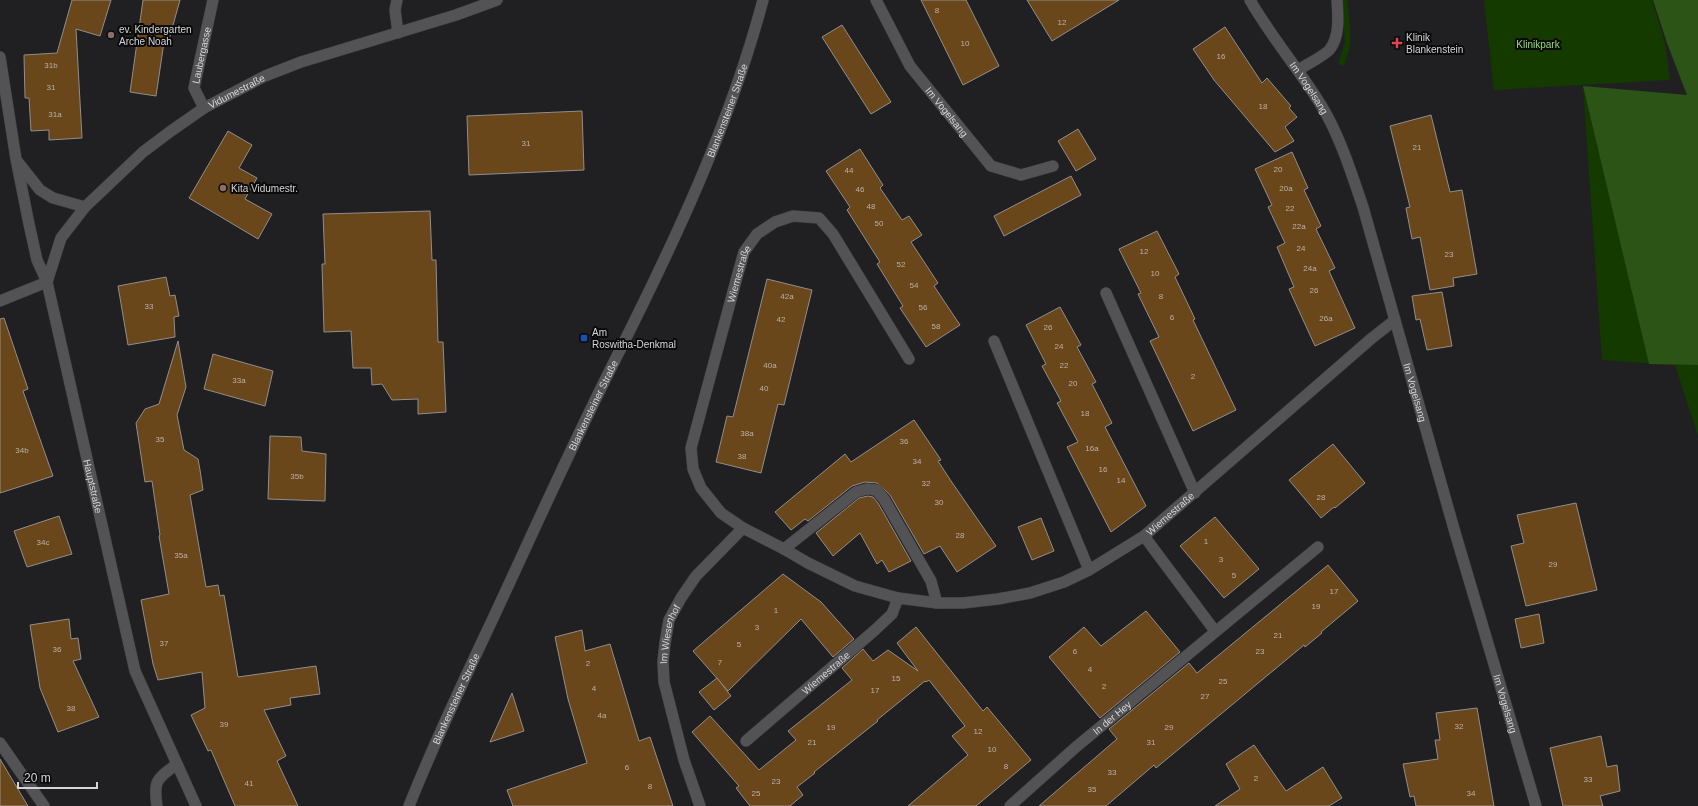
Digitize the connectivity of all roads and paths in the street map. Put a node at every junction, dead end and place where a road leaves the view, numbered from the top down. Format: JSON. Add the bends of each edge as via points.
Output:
{"nodes":[{"id":1,"x":213,"y":0,"type":"edge"},
{"id":2,"x":397,"y":0,"type":"edge"},
{"id":3,"x":497,"y":0,"type":"edge"},
{"id":4,"x":763,"y":0,"type":"edge"},
{"id":5,"x":876,"y":0,"type":"edge"},
{"id":6,"x":1250,"y":0,"type":"edge"},
{"id":7,"x":1337,"y":0,"type":"edge"},
{"id":8,"x":398,"y":33,"type":"junction"},
{"id":9,"x":0,"y":57,"type":"edge"},
{"id":10,"x":1298,"y":70,"type":"junction"},
{"id":11,"x":204,"y":108,"type":"junction"},
{"id":12,"x":16,"y":159,"type":"junction"},
{"id":13,"x":1052,"y":166,"type":"dead end"},
{"id":14,"x":85,"y":207,"type":"junction"},
{"id":15,"x":47,"y":282,"type":"junction"},
{"id":16,"x":1106,"y":293,"type":"dead end"},
{"id":17,"x":0,"y":301,"type":"edge"},
{"id":18,"x":1395,"y":320,"type":"junction"},
{"id":19,"x":994,"y":341,"type":"dead end"},
{"id":20,"x":910,"y":359,"type":"dead end"},
{"id":21,"x":1194,"y":492,"type":"junction"},
{"id":22,"x":743,"y":528,"type":"junction"},
{"id":23,"x":1144,"y":536,"type":"junction"},
{"id":24,"x":1318,"y":547,"type":"dead end"},
{"id":25,"x":784,"y":549,"type":"junction"},
{"id":26,"x":1089,"y":570,"type":"junction"},
{"id":27,"x":898,"y":598,"type":"junction"},
{"id":28,"x":937,"y":603,"type":"junction"},
{"id":29,"x":1215,"y":631,"type":"junction"},
{"id":30,"x":746,"y":741,"type":"dead end"},
{"id":31,"x":0,"y":743,"type":"edge"},
{"id":32,"x":177,"y":764,"type":"junction"},
{"id":33,"x":44,"y":806,"type":"edge"},
{"id":34,"x":157,"y":806,"type":"edge"},
{"id":35,"x":196,"y":806,"type":"edge"},
{"id":36,"x":409,"y":806,"type":"edge"},
{"id":37,"x":700,"y":806,"type":"edge"},
{"id":38,"x":1010,"y":806,"type":"edge"},
{"id":39,"x":1536,"y":806,"type":"edge"}],
"edges":[{"from":1,"to":11,"type":"street","name":"Laubergasse","via":[[194,88]]},
{"from":2,"to":8,"type":"street","via":[[395,10]]},
{"from":3,"to":8,"type":"street","name":"Vidumestraße"},
{"from":4,"to":36,"type":"street","name":"Blankensteiner Straße","via":[[742,70],[692,196],[637,320],[518,563]]},
{"from":5,"to":13,"type":"street","name":"Im Vogelsang","via":[[910,66],[991,166],[1021,175]]},
{"from":6,"to":10,"type":"street","name":"Im Vogelsang","via":[[1264,25]]},
{"from":7,"to":10,"type":"street","via":[[1336,33],[1329,50]]},
{"from":8,"to":11,"type":"street","name":"Vidumestraße","via":[[301,62],[265,76]]},
{"from":9,"to":12,"type":"street","name":"Hauptstraße"},
{"from":10,"to":18,"type":"street","name":"Im Vogelsang","via":[[1333,128],[1350,168]]},
{"from":11,"to":14,"type":"street","name":"Vidumestraße","via":[[143,152]]},
{"from":12,"to":14,"type":"street","name":"Hauptstraße","via":[[40,190],[53,198]]},
{"from":12,"to":15,"type":"street","name":"Hauptstraße","via":[[37,260]]},
{"from":14,"to":15,"type":"street","name":"Vidumestraße","via":[[60,238]]},
{"from":15,"to":17,"type":"street"},
{"from":15,"to":32,"type":"street","name":"Hauptstraße","via":[[135,671]]},
{"from":16,"to":21,"type":"street"},
{"from":18,"to":21,"type":"street","name":"Wiemestraße"},
{"from":18,"to":39,"type":"street","name":"Im Vogelsang"},
{"from":19,"to":26,"type":"street"},
{"from":20,"to":22,"type":"street","name":"Wiemestraße","via":[[833,234],[819,218],[793,216],[775,222],[757,234],[744,252],[738,271],[691,448],[693,469],[701,488],[721,513]]},
{"from":21,"to":23,"type":"street","name":"Wiemestraße"},
{"from":22,"to":25,"type":"street"},
{"from":22,"to":37,"type":"street","name":"Im Wiesenhof","via":[[696,576],[681,598],[669,620],[665,643],[664,682],[684,760]]},
{"from":23,"to":26,"type":"street","name":"Wiemestraße"},
{"from":23,"to":29,"type":"street"},
{"from":24,"to":29,"type":"street","name":"In der Hey"},
{"from":25,"to":27,"type":"street","name":"Wiemestraße","via":[[855,586]]},
{"from":25,"to":28,"type":"street","via":[[856,492],[867,488],[876,490],[884,499],[931,581]]},
{"from":26,"to":28,"type":"street","name":"Wiemestraße","via":[[1064,582],[1030,593],[998,599]]},
{"from":27,"to":28,"type":"street","name":"Wiemestraße"},
{"from":27,"to":30,"type":"street","name":"Wiemestraße","via":[[892,614],[875,630]]},
{"from":29,"to":38,"type":"street","name":"In der Hey","via":[[1076,747]]},
{"from":31,"to":33,"type":"street"},
{"from":32,"to":34,"type":"street","via":[[159,777],[154,790]]},
{"from":32,"to":35,"type":"street","name":"Hauptstraße"}]}
